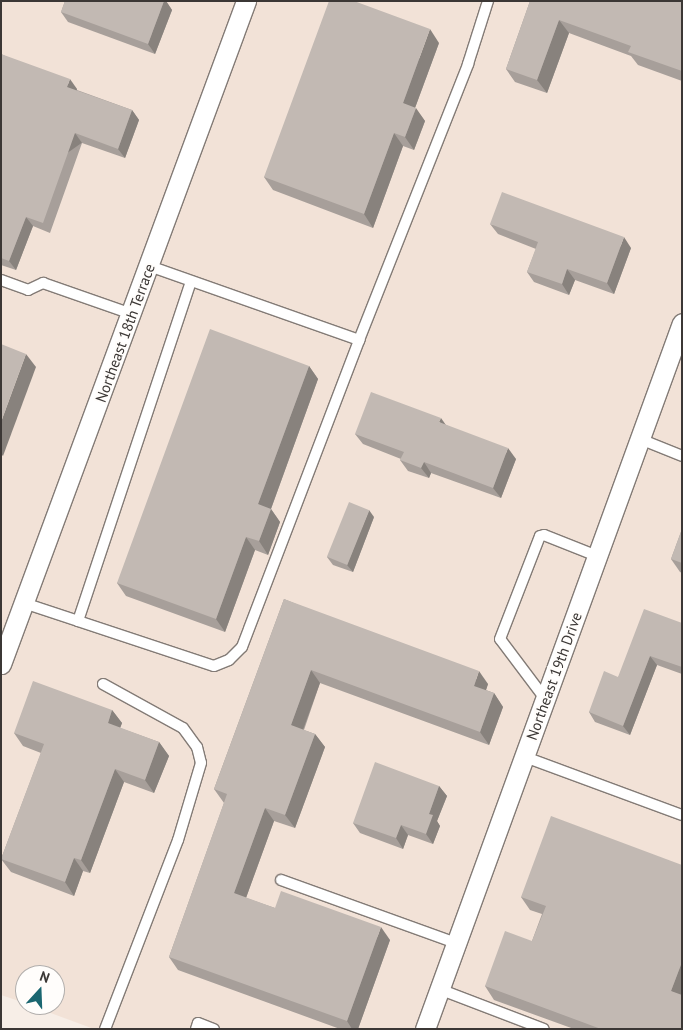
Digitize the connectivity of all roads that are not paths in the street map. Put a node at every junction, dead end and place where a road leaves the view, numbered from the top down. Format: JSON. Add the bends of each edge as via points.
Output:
{"nodes":[{"id":1,"x":246,"y":1,"type":"edge"},
{"id":2,"x":488,"y":1,"type":"edge"},
{"id":3,"x":149,"y":266,"type":"junction"},
{"id":4,"x":1,"y":280,"type":"edge"},
{"id":5,"x":191,"y":282,"type":"junction"},
{"id":6,"x":132,"y":314,"type":"junction"},
{"id":7,"x":682,"y":323,"type":"edge"},
{"id":8,"x":359,"y":340,"type":"junction"},
{"id":9,"x":640,"y":439,"type":"junction"},
{"id":10,"x":682,"y":456,"type":"edge"},
{"id":11,"x":598,"y":556,"type":"junction"},
{"id":12,"x":24,"y":603,"type":"junction"},
{"id":13,"x":78,"y":621,"type":"junction"},
{"id":14,"x":1,"y":664,"type":"edge"},
{"id":15,"x":102,"y":684,"type":"dead end"},
{"id":16,"x":546,"y":700,"type":"junction"},
{"id":17,"x":525,"y":757,"type":"junction"},
{"id":18,"x":682,"y":814,"type":"edge"},
{"id":19,"x":281,"y":880,"type":"dead end"},
{"id":20,"x":456,"y":942,"type":"junction"},
{"id":21,"x":439,"y":989,"type":"junction"},
{"id":22,"x":105,"y":1029,"type":"edge"},
{"id":23,"x":196,"y":1029,"type":"edge"},
{"id":24,"x":214,"y":1029,"type":"edge"},
{"id":25,"x":425,"y":1029,"type":"edge"},
{"id":26,"x":544,"y":1029,"type":"edge"}],
"edges":[{"from":1,"to":3,"type":"street","name":"Northeast 18th Terrace"},
{"from":2,"to":8,"type":"lane","via":[[468,64]]},
{"from":3,"to":5,"type":"lane"},
{"from":3,"to":6,"type":"street","name":"Northeast 18th Terrace"},
{"from":4,"to":6,"type":"lane","via":[[28,290],[43,283]]},
{"from":5,"to":8,"type":"lane"},
{"from":5,"to":13,"type":"lane"},
{"from":6,"to":12,"type":"street","name":"Northeast 18th Terrace"},
{"from":7,"to":9,"type":"street","name":"Northeast 19th Drive"},
{"from":8,"to":13,"type":"lane","via":[[242,647],[229,660],[214,666]]},
{"from":9,"to":10,"type":"lane"},
{"from":9,"to":11,"type":"street","name":"Northeast 19th Drive"},
{"from":11,"to":16,"type":"street","name":"Northeast 19th Drive"},
{"from":11,"to":16,"type":"lane","via":[[540,536],[500,639]]},
{"from":12,"to":13,"type":"lane"},
{"from":12,"to":14,"type":"street","name":"Northeast 18th Terrace"},
{"from":15,"to":22,"type":"lane","via":[[182,728],[197,747],[201,763],[178,840]]},
{"from":16,"to":17,"type":"street","name":"Northeast 19th Drive"},
{"from":17,"to":18,"type":"lane"},
{"from":17,"to":20,"type":"street","name":"Northeast 19th Drive"},
{"from":19,"to":20,"type":"lane"},
{"from":20,"to":21,"type":"street","name":"Northeast 19th Drive"},
{"from":21,"to":25,"type":"street","name":"Northeast 19th Drive"},
{"from":21,"to":26,"type":"lane"},
{"from":23,"to":24,"type":"lane","via":[[198,1023]]}]}
